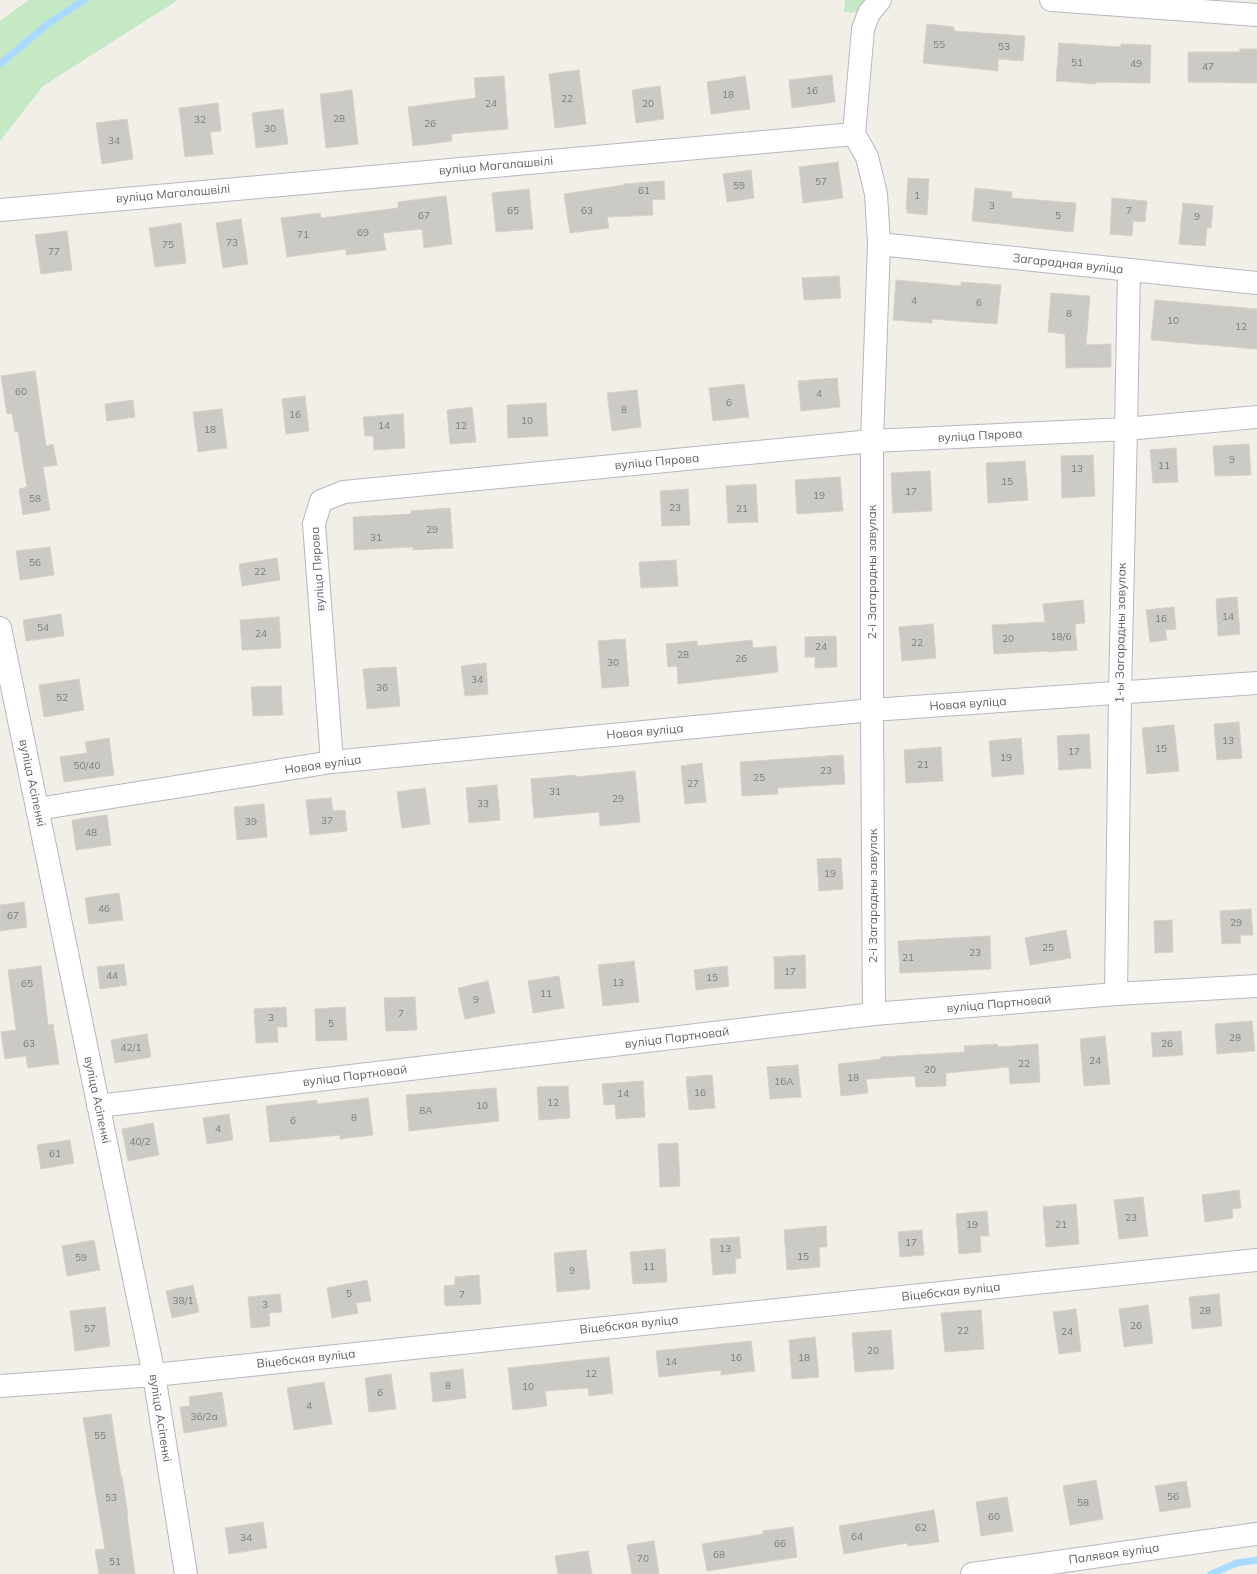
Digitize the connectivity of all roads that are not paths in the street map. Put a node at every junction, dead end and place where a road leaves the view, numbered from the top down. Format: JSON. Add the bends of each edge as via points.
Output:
{"nodes":[{"id":1,"x":880,"y":0,"type":"edge"},
{"id":2,"x":1051,"y":0,"type":"edge"},
{"id":3,"x":1257,"y":15,"type":"edge"},
{"id":4,"x":854,"y":134,"type":"junction"},
{"id":5,"x":0,"y":210,"type":"edge"},
{"id":6,"x":879,"y":244,"type":"junction"},
{"id":7,"x":1129,"y":271,"type":"junction"},
{"id":8,"x":1257,"y":283,"type":"edge"},
{"id":9,"x":1257,"y":417,"type":"edge"},
{"id":10,"x":1126,"y":428,"type":"junction"},
{"id":11,"x":872,"y":441,"type":"junction"},
{"id":12,"x":0,"y":628,"type":"edge"},
{"id":13,"x":1257,"y":683,"type":"edge"},
{"id":14,"x":1120,"y":693,"type":"junction"},
{"id":15,"x":872,"y":710,"type":"junction"},
{"id":16,"x":332,"y":762,"type":"junction"},
{"id":17,"x":37,"y":809,"type":"junction"},
{"id":18,"x":1257,"y":986,"type":"edge"},
{"id":19,"x":1116,"y":994,"type":"junction"},
{"id":20,"x":874,"y":1014,"type":"junction"},
{"id":21,"x":98,"y":1106,"type":"junction"},
{"id":22,"x":1257,"y":1260,"type":"edge"},
{"id":23,"x":154,"y":1375,"type":"junction"},
{"id":24,"x":0,"y":1386,"type":"edge"},
{"id":25,"x":1257,"y":1534,"type":"edge"},
{"id":26,"x":186,"y":1574,"type":"edge"},
{"id":27,"x":972,"y":1574,"type":"edge"}],
"edges":[{"from":1,"to":4,"type":"street","via":[[869,13],[863,30]]},
{"from":2,"to":3,"type":"street"},
{"from":4,"to":5,"type":"street","name":"вуліца Магалашвілі"},
{"from":4,"to":6,"type":"street","name":"2-і Загарадны завулак","via":[[867,157],[876,194]]},
{"from":6,"to":7,"type":"street","name":"Загарадная вуліца"},
{"from":6,"to":11,"type":"street","name":"2-і Загарадны завулак"},
{"from":7,"to":8,"type":"street","name":"Загарадная вуліца"},
{"from":7,"to":10,"type":"street","name":"1-ы Загарадны завулак"},
{"from":9,"to":10,"type":"street","name":"вуліца Пярова"},
{"from":10,"to":11,"type":"street","name":"вуліца Пярова"},
{"from":10,"to":14,"type":"street","name":"1-ы Загарадны завулак"},
{"from":11,"to":15,"type":"street","name":"2-і Загарадны завулак"},
{"from":11,"to":16,"type":"street","name":"вуліца Пярова","via":[[344,492],[321,502],[314,524]]},
{"from":12,"to":17,"type":"street","name":"вуліца Асіпенкі"},
{"from":13,"to":14,"type":"street","name":"Новая вуліца"},
{"from":14,"to":15,"type":"street","name":"Новая вуліца"},
{"from":14,"to":19,"type":"street","name":"1-ы Загарадны завулак"},
{"from":15,"to":16,"type":"street","name":"Новая вуліца"},
{"from":15,"to":20,"type":"street","name":"2-і Загарадны завулак"},
{"from":16,"to":17,"type":"street","name":"Новая вуліца"},
{"from":17,"to":21,"type":"street","name":"вуліца Асіпенкі"},
{"from":18,"to":19,"type":"street","name":"вуліца Партновай"},
{"from":19,"to":20,"type":"street","name":"вуліца Партновай"},
{"from":20,"to":21,"type":"street","name":"вуліца Партновай"},
{"from":21,"to":23,"type":"street","name":"вуліца Асіпенкі"},
{"from":22,"to":23,"type":"street","name":"Віцебская вуліца"},
{"from":23,"to":24,"type":"street","name":"Віцебская вуліца"},
{"from":23,"to":26,"type":"street","name":"вуліца Асіпенкі"},
{"from":25,"to":27,"type":"street","name":"Палявая вуліца"}]}
